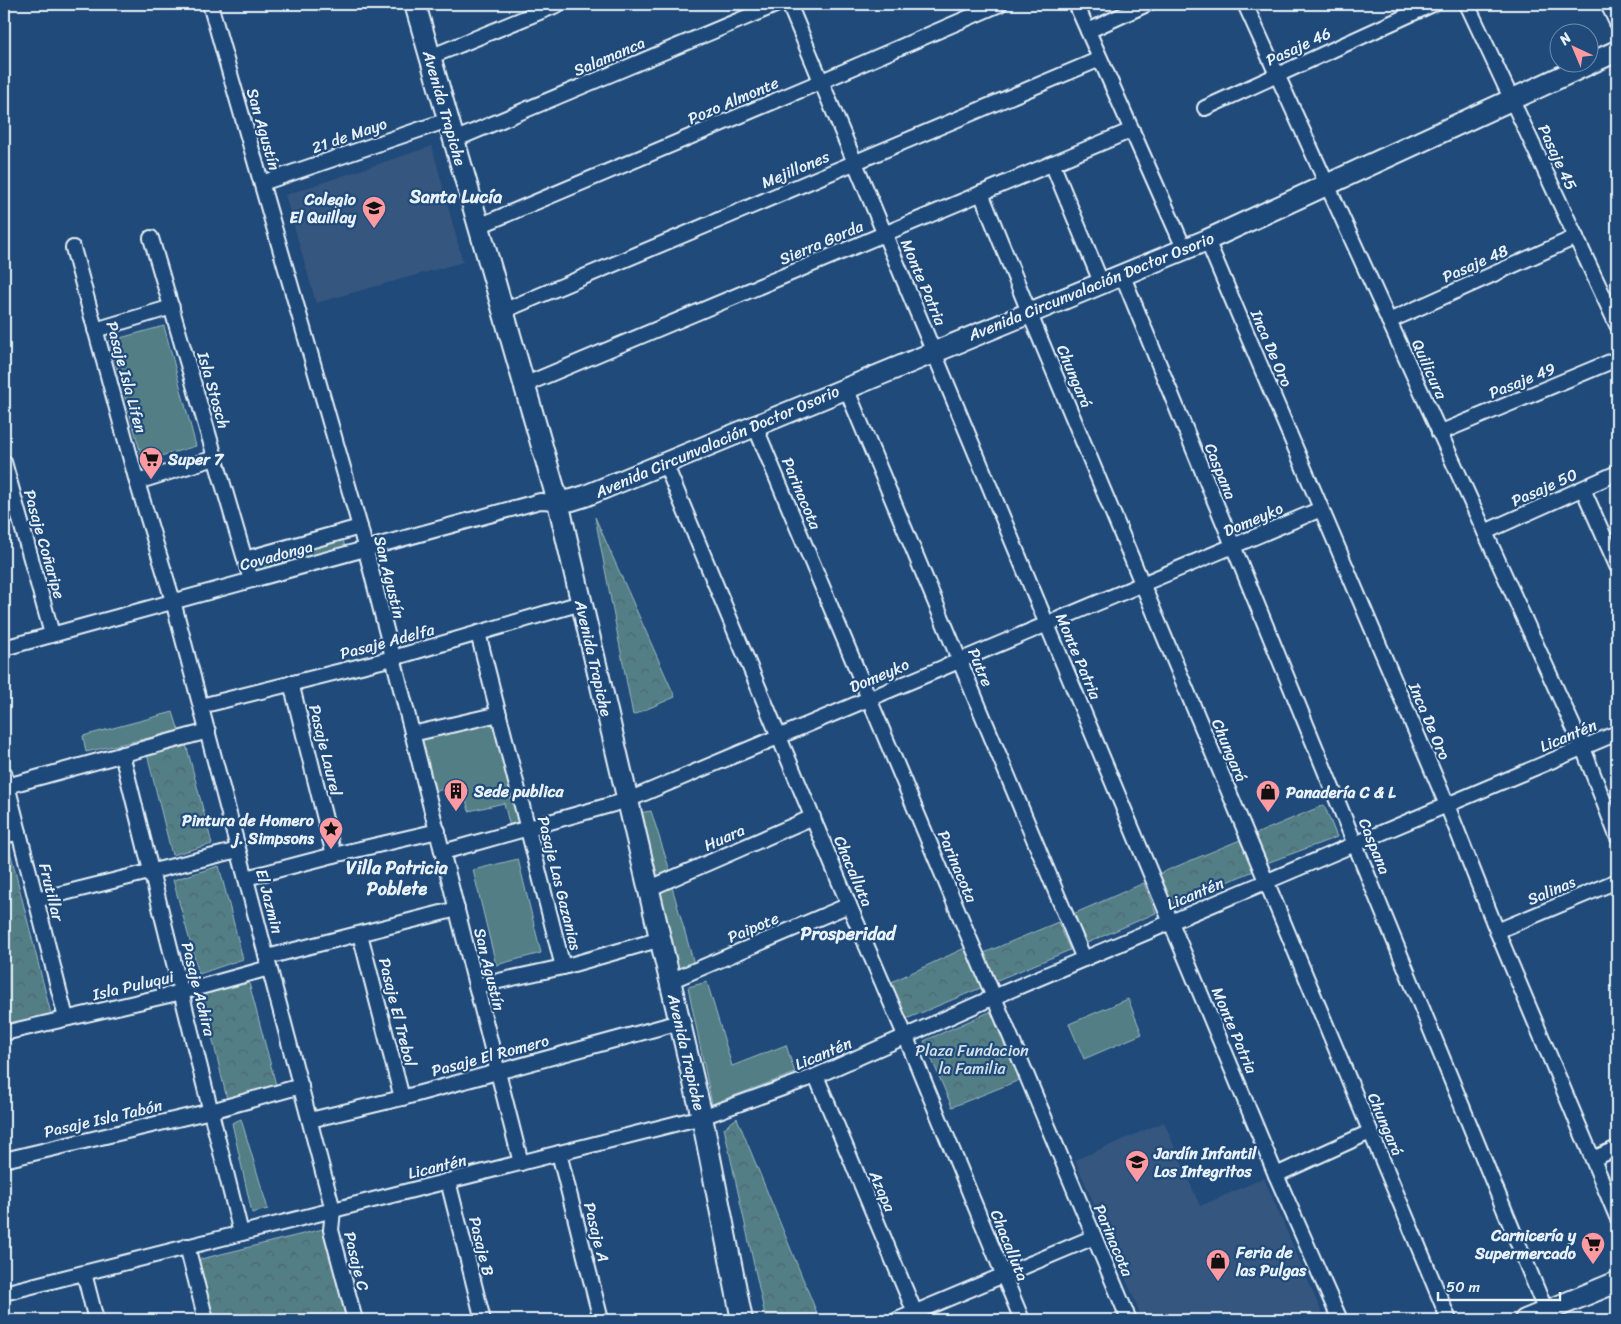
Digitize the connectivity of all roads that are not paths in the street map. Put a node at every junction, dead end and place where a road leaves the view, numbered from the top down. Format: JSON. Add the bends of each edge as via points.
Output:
{"nodes":[{"id":1,"x":210,"y":4,"type":"edge"},
{"id":2,"x":415,"y":4,"type":"edge"},
{"id":3,"x":559,"y":4,"type":"edge"},
{"id":4,"x":778,"y":4,"type":"edge"},
{"id":5,"x":789,"y":4,"type":"edge"},
{"id":6,"x":1000,"y":4,"type":"edge"},
{"id":7,"x":1076,"y":4,"type":"edge"},
{"id":8,"x":1147,"y":4,"type":"edge"},
{"id":9,"x":1244,"y":4,"type":"edge"},
{"id":10,"x":1433,"y":4,"type":"edge"},
{"id":11,"x":1467,"y":4,"type":"edge"},
{"id":12,"x":1608,"y":4,"type":"edge"},
{"id":13,"x":1617,"y":23,"type":"edge"},
{"id":14,"x":1088,"y":31,"type":"junction"},
{"id":15,"x":1617,"y":51,"type":"edge"},
{"id":16,"x":430,"y":56,"type":"junction"},
{"id":17,"x":1100,"y":59,"type":"junction"},
{"id":18,"x":1277,"y":75,"type":"junction"},
{"id":19,"x":822,"y":81,"type":"junction"},
{"id":20,"x":1512,"y":100,"type":"junction"},
{"id":21,"x":1205,"y":108,"type":"dead end"},
{"id":22,"x":448,"y":120,"type":"junction"},
{"id":23,"x":1132,"y":130,"type":"junction"},
{"id":24,"x":454,"y":140,"type":"junction"},
{"id":25,"x":856,"y":163,"type":"junction"},
{"id":26,"x":1052,"y":163,"type":"junction"},
{"id":27,"x":262,"y":183,"type":"junction"},
{"id":28,"x":1327,"y":184,"type":"junction"},
{"id":29,"x":981,"y":193,"type":"junction"},
{"id":30,"x":479,"y":226,"type":"junction"},
{"id":31,"x":885,"y":234,"type":"junction"},
{"id":32,"x":1576,"y":237,"type":"junction"},
{"id":33,"x":151,"y":238,"type":"dead end"},
{"id":34,"x":1207,"y":240,"type":"junction"},
{"id":35,"x":73,"y":248,"type":"dead end"},
{"id":36,"x":1184,"y":248,"type":"junction"},
{"id":37,"x":1122,"y":274,"type":"junction"},
{"id":38,"x":1102,"y":282,"type":"junction"},
{"id":39,"x":172,"y":307,"type":"junction"},
{"id":40,"x":503,"y":311,"type":"junction"},
{"id":41,"x":1029,"y":312,"type":"junction"},
{"id":42,"x":1388,"y":320,"type":"junction"},
{"id":43,"x":1617,"y":325,"type":"edge"},
{"id":44,"x":96,"y":330,"type":"junction"},
{"id":45,"x":934,"y":352,"type":"junction"},
{"id":46,"x":1617,"y":359,"type":"edge"},
{"id":47,"x":524,"y":385,"type":"junction"},
{"id":48,"x":846,"y":388,"type":"junction"},
{"id":49,"x":755,"y":426,"type":"junction"},
{"id":50,"x":1439,"y":433,"type":"junction"},
{"id":51,"x":215,"y":458,"type":"junction"},
{"id":52,"x":4,"y":462,"type":"edge"},
{"id":53,"x":665,"y":463,"type":"junction"},
{"id":54,"x":1617,"y":473,"type":"edge"},
{"id":55,"x":137,"y":482,"type":"junction"},
{"id":56,"x":1583,"y":488,"type":"junction"},
{"id":57,"x":558,"y":502,"type":"junction"},
{"id":58,"x":1321,"y":509,"type":"junction"},
{"id":59,"x":360,"y":527,"type":"junction"},
{"id":60,"x":1485,"y":532,"type":"junction"},
{"id":61,"x":1233,"y":546,"type":"junction"},
{"id":62,"x":365,"y":549,"type":"junction"},
{"id":63,"x":245,"y":559,"type":"junction"},
{"id":64,"x":1617,"y":566,"type":"edge"},
{"id":65,"x":251,"y":580,"type":"junction"},
{"id":66,"x":1142,"y":584,"type":"junction"},
{"id":67,"x":173,"y":601,"type":"junction"},
{"id":68,"x":581,"y":603,"type":"junction"},
{"id":69,"x":1047,"y":624,"type":"junction"},
{"id":70,"x":478,"y":633,"type":"junction"},
{"id":71,"x":52,"y":634,"type":"junction"},
{"id":72,"x":4,"y":648,"type":"edge"},
{"id":73,"x":393,"y":658,"type":"junction"},
{"id":74,"x":960,"y":661,"type":"junction"},
{"id":75,"x":291,"y":684,"type":"junction"},
{"id":76,"x":869,"y":699,"type":"junction"},
{"id":77,"x":201,"y":706,"type":"junction"},
{"id":78,"x":499,"y":714,"type":"junction"},
{"id":79,"x":208,"y":731,"type":"junction"},
{"id":80,"x":1617,"y":733,"type":"edge"},
{"id":81,"x":412,"y":734,"type":"junction"},
{"id":82,"x":779,"y":736,"type":"junction"},
{"id":83,"x":1583,"y":748,"type":"junction"},
{"id":84,"x":122,"y":754,"type":"junction"},
{"id":85,"x":5,"y":780,"type":"edge"},
{"id":86,"x":628,"y":800,"type":"junction"},
{"id":87,"x":1447,"y":806,"type":"junction"},
{"id":88,"x":813,"y":817,"type":"junction"},
{"id":89,"x":529,"y":828,"type":"junction"},
{"id":90,"x":19,"y":832,"type":"junction"},
{"id":91,"x":438,"y":832,"type":"junction"},
{"id":92,"x":4,"y":836,"type":"edge"},
{"id":93,"x":1617,"y":836,"type":"edge"},
{"id":94,"x":1355,"y":844,"type":"junction"},
{"id":95,"x":238,"y":850,"type":"junction"},
{"id":96,"x":443,"y":852,"type":"junction"},
{"id":97,"x":334,"y":855,"type":"junction"},
{"id":98,"x":152,"y":872,"type":"junction"},
{"id":99,"x":246,"y":878,"type":"junction"},
{"id":100,"x":1617,"y":881,"type":"edge"},
{"id":101,"x":1266,"y":882,"type":"junction"},
{"id":102,"x":648,"y":889,"type":"junction"},
{"id":103,"x":36,"y":900,"type":"junction"},
{"id":104,"x":849,"y":905,"type":"junction"},
{"id":105,"x":457,"y":909,"type":"junction"},
{"id":106,"x":1171,"y":922,"type":"junction"},
{"id":107,"x":1497,"y":931,"type":"junction"},
{"id":108,"x":360,"y":934,"type":"junction"},
{"id":109,"x":660,"y":940,"type":"junction"},
{"id":110,"x":1084,"y":960,"type":"junction"},
{"id":111,"x":268,"y":963,"type":"junction"},
{"id":112,"x":563,"y":967,"type":"junction"},
{"id":113,"x":670,"y":981,"type":"junction"},
{"id":114,"x":476,"y":986,"type":"junction"},
{"id":115,"x":182,"y":992,"type":"junction"},
{"id":116,"x":994,"y":998,"type":"junction"},
{"id":117,"x":66,"y":1018,"type":"junction"},
{"id":118,"x":680,"y":1022,"type":"junction"},
{"id":119,"x":4,"y":1033,"type":"edge"},
{"id":120,"x":905,"y":1035,"type":"junction"},
{"id":121,"x":498,"y":1071,"type":"junction"},
{"id":122,"x":816,"y":1076,"type":"junction"},
{"id":123,"x":300,"y":1086,"type":"junction"},
{"id":124,"x":402,"y":1098,"type":"junction"},
{"id":125,"x":211,"y":1111,"type":"junction"},
{"id":126,"x":702,"y":1117,"type":"junction"},
{"id":127,"x":310,"y":1120,"type":"junction"},
{"id":128,"x":1370,"y":1132,"type":"junction"},
{"id":129,"x":1617,"y":1148,"type":"edge"},
{"id":130,"x":559,"y":1153,"type":"junction"},
{"id":131,"x":1593,"y":1159,"type":"junction"},
{"id":132,"x":4,"y":1160,"type":"edge"},
{"id":133,"x":521,"y":1163,"type":"junction"},
{"id":134,"x":1276,"y":1175,"type":"junction"},
{"id":135,"x":448,"y":1181,"type":"junction"},
{"id":136,"x":333,"y":1210,"type":"junction"},
{"id":137,"x":1617,"y":1217,"type":"edge"},
{"id":138,"x":241,"y":1233,"type":"junction"},
{"id":139,"x":1094,"y":1237,"type":"junction"},
{"id":140,"x":187,"y":1246,"type":"junction"},
{"id":141,"x":84,"y":1273,"type":"junction"},
{"id":142,"x":1003,"y":1276,"type":"junction"},
{"id":143,"x":1617,"y":1282,"type":"edge"},
{"id":144,"x":4,"y":1293,"type":"edge"},
{"id":145,"x":1548,"y":1316,"type":"edge"},
{"id":146,"x":916,"y":1317,"type":"edge"},
{"id":147,"x":96,"y":1320,"type":"edge"},
{"id":148,"x":206,"y":1320,"type":"edge"},
{"id":149,"x":354,"y":1320,"type":"edge"},
{"id":150,"x":483,"y":1320,"type":"edge"},
{"id":151,"x":601,"y":1320,"type":"edge"},
{"id":152,"x":742,"y":1320,"type":"edge"},
{"id":153,"x":897,"y":1320,"type":"edge"},
{"id":154,"x":1022,"y":1320,"type":"edge"},
{"id":155,"x":1129,"y":1320,"type":"edge"},
{"id":156,"x":1340,"y":1320,"type":"edge"},
{"id":157,"x":1448,"y":1320,"type":"edge"},
{"id":158,"x":1525,"y":1320,"type":"edge"}],
"edges":[{"from":1,"to":27,"type":"street","name":"San Agustín"},
{"from":2,"to":16,"type":"street","name":"Avenida Trapiche"},
{"from":3,"to":16,"type":"street"},
{"from":4,"to":24,"type":"street","name":"Salamanca"},
{"from":5,"to":19,"type":"street","name":"Monte Patria"},
{"from":6,"to":19,"type":"street","name":"Pozo Almonte"},
{"from":7,"to":14,"type":"street"},
{"from":8,"to":14,"type":"street"},
{"from":9,"to":18,"type":"street","name":"Quilicura"},
{"from":10,"to":18,"type":"street","name":"Pasaje 46"},
{"from":11,"to":20,"type":"street","name":"Pasaje 45"},
{"from":12,"to":13,"type":"street"},
{"from":14,"to":17,"type":"street"},
{"from":15,"to":20,"type":"street","name":"Avenida Circunvalación Doctor Osorio"},
{"from":16,"to":22,"type":"street","name":"Avenida Trapiche"},
{"from":17,"to":23,"type":"street"},
{"from":17,"to":25,"type":"street","name":"Mejillones"},
{"from":18,"to":21,"type":"street","name":"Pasaje 46"},
{"from":18,"to":28,"type":"street","name":"Quilicura"},
{"from":19,"to":25,"type":"street","name":"Monte Patria"},
{"from":19,"to":30,"type":"street","name":"Pozo Almonte"},
{"from":20,"to":28,"type":"street","name":"Avenida Circunvalación Doctor Osorio"},
{"from":20,"to":32,"type":"street","name":"Pasaje 45"},
{"from":22,"to":24,"type":"street","name":"Avenida Trapiche"},
{"from":22,"to":27,"type":"street","name":"21 de Mayo"},
{"from":23,"to":26,"type":"street","name":"Sierra Gorda"},
{"from":23,"to":36,"type":"street"},
{"from":24,"to":30,"type":"street","name":"Avenida Trapiche"},
{"from":25,"to":31,"type":"street","name":"Monte Patria"},
{"from":25,"to":40,"type":"street","name":"Mejillones"},
{"from":26,"to":29,"type":"street","name":"Sierra Gorda"},
{"from":26,"to":38,"type":"street"},
{"from":27,"to":59,"type":"street","name":"San Agustín"},
{"from":28,"to":34,"type":"street","name":"Avenida Circunvalación Doctor Osorio"},
{"from":28,"to":42,"type":"street","name":"Quilicura"},
{"from":29,"to":31,"type":"street","name":"Sierra Gorda"},
{"from":29,"to":41,"type":"street","name":"Chungará"},
{"from":30,"to":40,"type":"street","name":"Avenida Trapiche"},
{"from":31,"to":45,"type":"street","name":"Monte Patria"},
{"from":31,"to":47,"type":"street","name":"Sierra Gorda"},
{"from":32,"to":42,"type":"street","name":"Pasaje 48"},
{"from":32,"to":43,"type":"street","name":"Pasaje 45"},
{"from":33,"to":39,"type":"street","name":"Isla Stosch"},
{"from":34,"to":36,"type":"street","name":"Avenida Circunvalación Doctor Osorio"},
{"from":34,"to":58,"type":"street","name":"Inca De Oro"},
{"from":35,"to":44,"type":"street","name":"Pasaje Isla Lifen"},
{"from":36,"to":37,"type":"street","name":"Avenida Circunvalación Doctor Osorio"},
{"from":37,"to":38,"type":"street","name":"Avenida Circunvalación Doctor Osorio"},
{"from":37,"to":61,"type":"street","name":"Caspana"},
{"from":38,"to":41,"type":"street","name":"Avenida Circunvalación Doctor Osorio"},
{"from":39,"to":44,"type":"street"},
{"from":39,"to":51,"type":"street","name":"Isla Stosch"},
{"from":40,"to":47,"type":"street","name":"Avenida Trapiche"},
{"from":41,"to":45,"type":"street","name":"Avenida Circunvalación Doctor Osorio"},
{"from":41,"to":66,"type":"street","name":"Chungará"},
{"from":42,"to":50,"type":"street","name":"Quilicura"},
{"from":44,"to":55,"type":"street","name":"Pasaje Isla Lifen"},
{"from":45,"to":48,"type":"street","name":"Avenida Circunvalación Doctor Osorio"},
{"from":45,"to":69,"type":"street","name":"Monte Patria"},
{"from":46,"to":50,"type":"street","name":"Pasaje 49"},
{"from":47,"to":57,"type":"street","name":"Avenida Trapiche"},
{"from":48,"to":49,"type":"street","name":"Avenida Circunvalación Doctor Osorio"},
{"from":48,"to":74,"type":"street","name":"Putre"},
{"from":49,"to":53,"type":"street","name":"Avenida Circunvalación Doctor Osorio"},
{"from":49,"to":76,"type":"street","name":"Parinacota"},
{"from":50,"to":60,"type":"street","name":"Quilicura"},
{"from":51,"to":55,"type":"street"},
{"from":51,"to":63,"type":"street","name":"Isla Stosch"},
{"from":52,"to":71,"type":"street","name":"Pasaje Coñaripe"},
{"from":53,"to":57,"type":"street","name":"Avenida Circunvalación Doctor Osorio","via":[[585,496]]},
{"from":53,"to":82,"type":"street","name":"Chacalluta"},
{"from":54,"to":56,"type":"street","name":"Pasaje 50"},
{"from":55,"to":67,"type":"street","name":"Pasaje Isla Lifen"},
{"from":56,"to":60,"type":"street","name":"Pasaje 50"},
{"from":56,"to":64,"type":"street"},
{"from":57,"to":62,"type":"street","name":"Covadonga","via":[[540,501]]},
{"from":57,"to":68,"type":"street","name":"Avenida Trapiche"},
{"from":58,"to":61,"type":"street","name":"Domeyko"},
{"from":58,"to":87,"type":"street","name":"Inca De Oro"},
{"from":59,"to":62,"type":"street","name":"San Agustín"},
{"from":59,"to":63,"type":"street"},
{"from":60,"to":83,"type":"street","name":"Quilicura"},
{"from":61,"to":66,"type":"street","name":"Domeyko"},
{"from":61,"to":94,"type":"street","name":"Caspana"},
{"from":62,"to":65,"type":"street","name":"Covadonga"},
{"from":62,"to":73,"type":"street","name":"San Agustín"},
{"from":63,"to":65,"type":"street","name":"Isla Stosch"},
{"from":65,"to":67,"type":"street","name":"Covadonga"},
{"from":66,"to":69,"type":"street","name":"Domeyko"},
{"from":66,"to":101,"type":"street","name":"Chungará"},
{"from":67,"to":71,"type":"street","name":"Covadonga"},
{"from":67,"to":77,"type":"street","name":"El Jazmin"},
{"from":68,"to":70,"type":"street","name":"Pasaje Adelfa"},
{"from":68,"to":86,"type":"street","name":"Avenida Trapiche"},
{"from":69,"to":74,"type":"street","name":"Domeyko"},
{"from":69,"to":106,"type":"street","name":"Monte Patria"},
{"from":70,"to":73,"type":"street","name":"Pasaje Adelfa"},
{"from":70,"to":78,"type":"street","name":"Pasaje Las Gazanias"},
{"from":71,"to":72,"type":"street","name":"Covadonga"},
{"from":73,"to":75,"type":"street","name":"Pasaje Adelfa"},
{"from":73,"to":81,"type":"street","name":"San Agustín"},
{"from":74,"to":76,"type":"street","name":"Domeyko"},
{"from":74,"to":110,"type":"street","name":"Putre"},
{"from":75,"to":77,"type":"street","name":"Pasaje Adelfa"},
{"from":75,"to":97,"type":"street","name":"Pasaje Laurel"},
{"from":76,"to":82,"type":"street","name":"Domeyko"},
{"from":76,"to":116,"type":"street","name":"Parinacota"},
{"from":77,"to":79,"type":"street","name":"El Jazmin"},
{"from":78,"to":81,"type":"street"},
{"from":78,"to":89,"type":"street","name":"Pasaje Las Gazanias"},
{"from":79,"to":84,"type":"street"},
{"from":79,"to":95,"type":"street","name":"El Jazmin"},
{"from":80,"to":83,"type":"street","name":"Licantén"},
{"from":81,"to":91,"type":"street","name":"San Agustín"},
{"from":82,"to":86,"type":"street","name":"Domeyko"},
{"from":82,"to":88,"type":"street","name":"Chacalluta"},
{"from":83,"to":87,"type":"street","name":"Licantén"},
{"from":83,"to":93,"type":"street","name":"Quilicura"},
{"from":84,"to":85,"type":"street"},
{"from":84,"to":98,"type":"street","name":"Pasaje Achira"},
{"from":85,"to":90,"type":"street","name":"Frutillar"},
{"from":86,"to":89,"type":"street","name":"Domeyko"},
{"from":86,"to":102,"type":"street","name":"Avenida Trapiche"},
{"from":87,"to":94,"type":"street","name":"Licantén"},
{"from":87,"to":107,"type":"street","name":"Inca De Oro"},
{"from":88,"to":102,"type":"street","name":"Huara"},
{"from":88,"to":104,"type":"street","name":"Chacalluta"},
{"from":89,"to":96,"type":"street","name":"Domeyko"},
{"from":89,"to":112,"type":"street","name":"Pasaje Las Gazanias"},
{"from":90,"to":92,"type":"street"},
{"from":90,"to":103,"type":"street","name":"Frutillar"},
{"from":91,"to":96,"type":"street","name":"San Agustín"},
{"from":91,"to":97,"type":"street"},
{"from":94,"to":101,"type":"street","name":"Licantén"},
{"from":94,"to":145,"type":"street","name":"Caspana"},
{"from":95,"to":98,"type":"street"},
{"from":95,"to":99,"type":"street","name":"El Jazmin"},
{"from":96,"to":105,"type":"street","name":"San Agustín"},
{"from":97,"to":99,"type":"street"},
{"from":98,"to":103,"type":"street"},
{"from":98,"to":115,"type":"street","name":"Pasaje Achira"},
{"from":99,"to":111,"type":"street","name":"El Jazmin"},
{"from":100,"to":107,"type":"street","name":"Salinas"},
{"from":101,"to":106,"type":"street","name":"Licantén"},
{"from":101,"to":128,"type":"street","name":"Chungará"},
{"from":102,"to":109,"type":"street","name":"Avenida Trapiche"},
{"from":103,"to":117,"type":"street","name":"Frutillar"},
{"from":104,"to":113,"type":"street","name":"Paipote"},
{"from":104,"to":120,"type":"street","name":"Chacalluta"},
{"from":105,"to":108,"type":"street","name":"Isla Puluqui"},
{"from":105,"to":114,"type":"street","name":"San Agustín"},
{"from":106,"to":110,"type":"street","name":"Licantén"},
{"from":106,"to":134,"type":"street","name":"Monte Patria"},
{"from":107,"to":131,"type":"street","name":"Inca De Oro"},
{"from":108,"to":111,"type":"street","name":"Isla Puluqui"},
{"from":108,"to":124,"type":"street","name":"Pasaje El Trebol"},
{"from":109,"to":112,"type":"street"},
{"from":109,"to":113,"type":"street","name":"Avenida Trapiche"},
{"from":110,"to":116,"type":"street","name":"Licantén"},
{"from":111,"to":115,"type":"street","name":"Isla Puluqui"},
{"from":111,"to":123,"type":"street","name":"El Jazmin"},
{"from":112,"to":114,"type":"street"},
{"from":113,"to":118,"type":"street","name":"Avenida Trapiche"},
{"from":114,"to":121,"type":"street","name":"San Agustín"},
{"from":115,"to":117,"type":"street","name":"Isla Puluqui"},
{"from":115,"to":125,"type":"street","name":"Pasaje Achira"},
{"from":116,"to":120,"type":"street","name":"Licantén"},
{"from":116,"to":139,"type":"street","name":"Parinacota"},
{"from":117,"to":119,"type":"street","name":"Isla Puluqui"},
{"from":118,"to":121,"type":"street","name":"Pasaje El Romero"},
{"from":118,"to":126,"type":"street","name":"Avenida Trapiche"},
{"from":120,"to":122,"type":"street","name":"Licantén"},
{"from":120,"to":142,"type":"street","name":"Chacalluta"},
{"from":121,"to":124,"type":"street","name":"Pasaje El Romero"},
{"from":121,"to":133,"type":"street","name":"San Agustín"},
{"from":122,"to":126,"type":"street","name":"Licantén"},
{"from":122,"to":146,"type":"street","name":"Azapa"},
{"from":123,"to":125,"type":"street","name":"Pasaje Isla Tabón"},
{"from":123,"to":127,"type":"street","name":"El Jazmin"},
{"from":124,"to":127,"type":"street","name":"Pasaje El Romero"},
{"from":125,"to":132,"type":"street","name":"Pasaje Isla Tabón"},
{"from":125,"to":138,"type":"street","name":"Pasaje Achira"},
{"from":126,"to":130,"type":"street","name":"Licantén"},
{"from":126,"to":152,"type":"street","name":"Avenida Trapiche"},
{"from":127,"to":136,"type":"street","name":"El Jazmin"},
{"from":128,"to":134,"type":"street"},
{"from":128,"to":157,"type":"street","name":"Chungará"},
{"from":129,"to":131,"type":"street"},
{"from":130,"to":133,"type":"street","name":"Licantén"},
{"from":130,"to":151,"type":"street","name":"Pasaje A"},
{"from":131,"to":137,"type":"street","name":"Inca De Oro"},
{"from":133,"to":135,"type":"street","name":"Licantén"},
{"from":134,"to":156,"type":"street","name":"Monte Patria"},
{"from":135,"to":136,"type":"street","name":"Licantén"},
{"from":135,"to":150,"type":"street","name":"Pasaje B"},
{"from":136,"to":138,"type":"street","name":"Licantén"},
{"from":136,"to":149,"type":"street","name":"Pasaje C","via":[[331,1230]]},
{"from":138,"to":140,"type":"street","name":"Licantén"},
{"from":139,"to":142,"type":"street"},
{"from":139,"to":155,"type":"street","name":"Parinacota"},
{"from":140,"to":141,"type":"street","name":"Licantén"},
{"from":140,"to":148,"type":"street"},
{"from":141,"to":144,"type":"street","name":"Licantén"},
{"from":141,"to":147,"type":"street"},
{"from":142,"to":146,"type":"street"},
{"from":142,"to":154,"type":"street","name":"Chacalluta"},
{"from":143,"to":145,"type":"street"},
{"from":145,"to":158,"type":"street"},
{"from":146,"to":153,"type":"street"}]}
